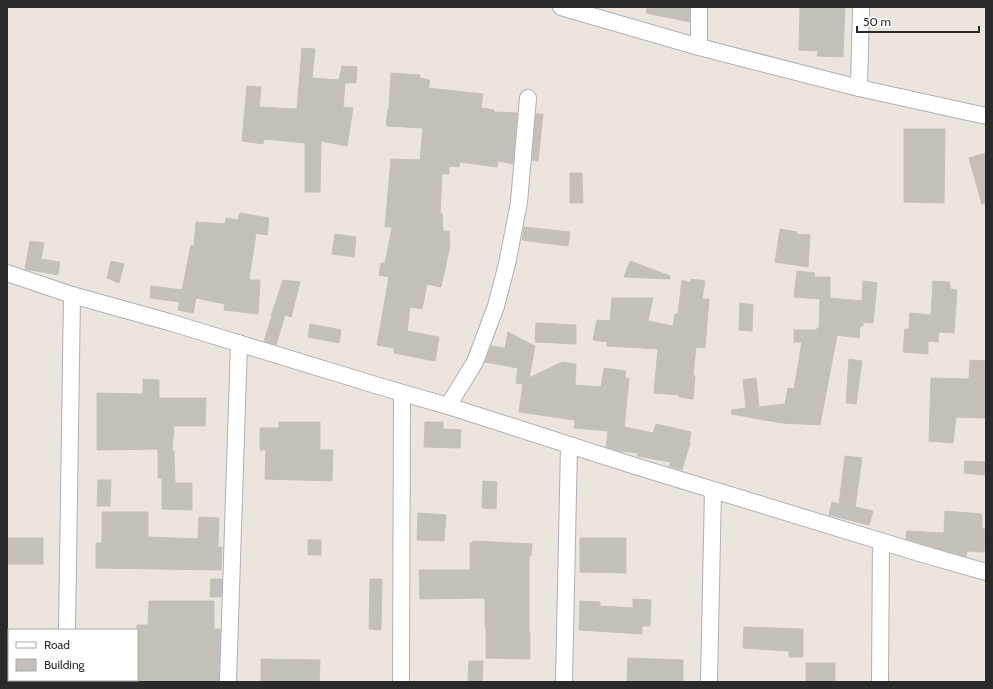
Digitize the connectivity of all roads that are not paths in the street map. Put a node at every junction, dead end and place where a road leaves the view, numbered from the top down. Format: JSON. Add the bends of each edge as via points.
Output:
{"nodes":[{"id":1,"x":561,"y":7,"type":"edge"},
{"id":2,"x":699,"y":7,"type":"edge"},
{"id":3,"x":860,"y":7,"type":"edge"},
{"id":4,"x":699,"y":47,"type":"junction"},
{"id":5,"x":859,"y":88,"type":"junction"},
{"id":6,"x":528,"y":98,"type":"dead end"},
{"id":7,"x":986,"y":116,"type":"edge"},
{"id":8,"x":7,"y":273,"type":"edge"},
{"id":9,"x":72,"y":295,"type":"junction"},
{"id":10,"x":239,"y":343,"type":"junction"},
{"id":11,"x":402,"y":393,"type":"junction"},
{"id":12,"x":448,"y":406,"type":"junction"},
{"id":13,"x":569,"y":445,"type":"junction"},
{"id":14,"x":713,"y":490,"type":"junction"},
{"id":15,"x":881,"y":541,"type":"junction"},
{"id":16,"x":986,"y":572,"type":"edge"},
{"id":17,"x":67,"y":629,"type":"edge"},
{"id":18,"x":228,"y":682,"type":"edge"},
{"id":19,"x":402,"y":682,"type":"edge"},
{"id":20,"x":564,"y":682,"type":"edge"},
{"id":21,"x":709,"y":682,"type":"edge"},
{"id":22,"x":880,"y":682,"type":"edge"}],
"edges":[{"from":1,"to":4,"type":"street"},
{"from":2,"to":4,"type":"street"},
{"from":3,"to":5,"type":"street"},
{"from":4,"to":5,"type":"street"},
{"from":5,"to":7,"type":"street"},
{"from":6,"to":12,"type":"street","via":[[519,202],[507,264],[496,306],[475,362]]},
{"from":8,"to":9,"type":"street"},
{"from":9,"to":10,"type":"street"},
{"from":9,"to":17,"type":"street"},
{"from":10,"to":11,"type":"street"},
{"from":10,"to":18,"type":"street"},
{"from":11,"to":12,"type":"street"},
{"from":11,"to":19,"type":"street"},
{"from":12,"to":13,"type":"street"},
{"from":13,"to":14,"type":"street"},
{"from":13,"to":20,"type":"street"},
{"from":14,"to":15,"type":"street"},
{"from":14,"to":21,"type":"street"},
{"from":15,"to":16,"type":"street"},
{"from":15,"to":22,"type":"street"}]}
